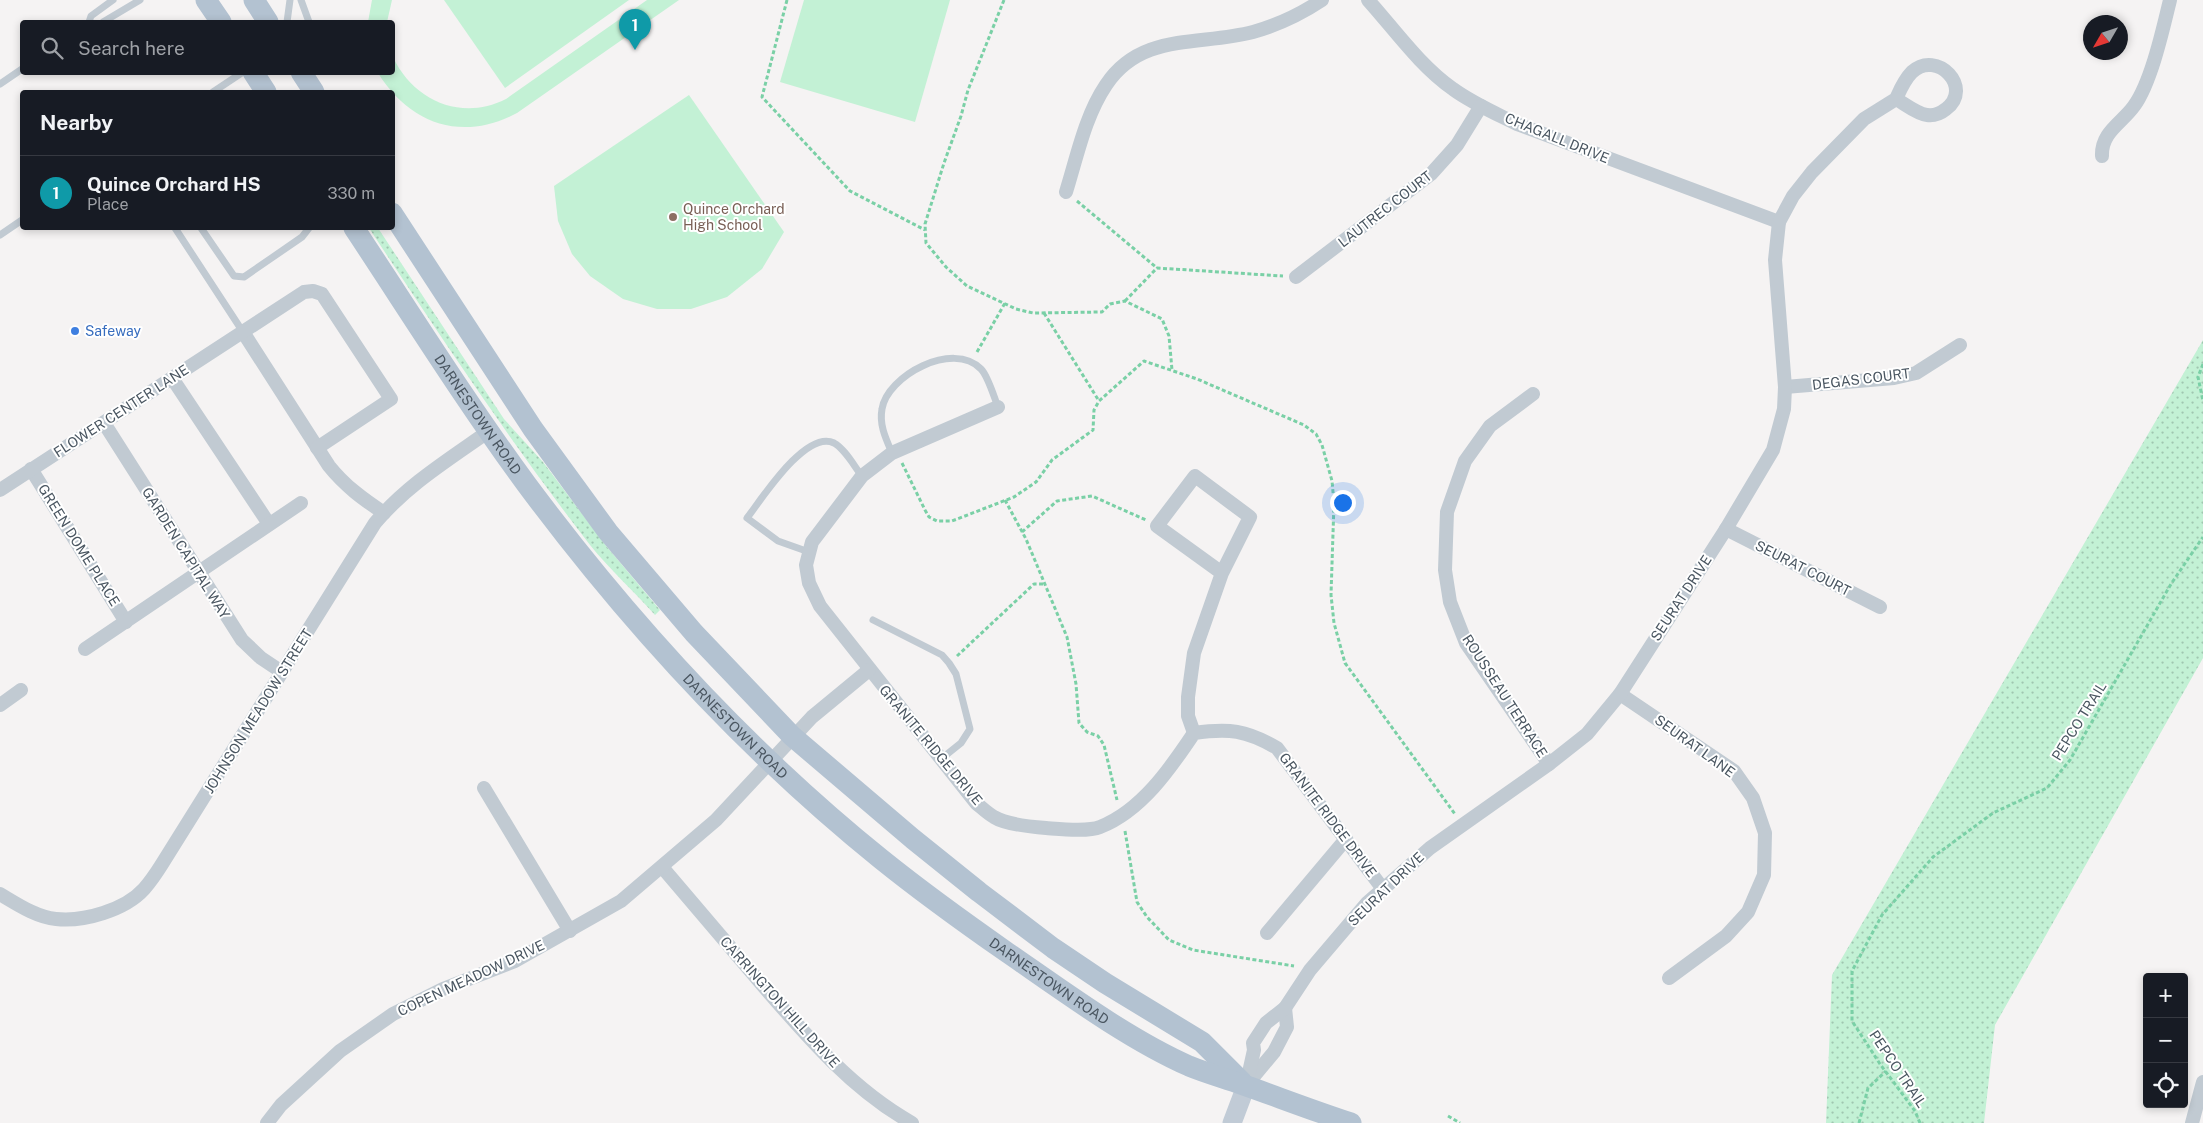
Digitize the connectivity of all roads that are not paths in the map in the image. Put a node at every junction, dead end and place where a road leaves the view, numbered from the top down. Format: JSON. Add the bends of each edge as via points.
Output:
{"nodes":[{"id":1,"x":112,"y":0,"type":"edge"},
{"id":2,"x":140,"y":0,"type":"edge"},
{"id":3,"x":206,"y":0,"type":"edge"},
{"id":4,"x":254,"y":0,"type":"edge"},
{"id":5,"x":290,"y":0,"type":"edge"},
{"id":6,"x":301,"y":0,"type":"edge"},
{"id":7,"x":1322,"y":0,"type":"edge"},
{"id":8,"x":1368,"y":0,"type":"edge"},
{"id":9,"x":2170,"y":0,"type":"edge"},
{"id":10,"x":89,"y":20,"type":"edge"},
{"id":11,"x":106,"y":20,"type":"edge"},
{"id":12,"x":219,"y":20,"type":"edge"},
{"id":13,"x":267,"y":20,"type":"edge"},
{"id":14,"x":287,"y":20,"type":"edge"},
{"id":15,"x":308,"y":20,"type":"edge"},
{"id":16,"x":20,"y":70,"type":"edge"},
{"id":17,"x":238,"y":75,"type":"edge"},
{"id":18,"x":255,"y":75,"type":"edge"},
{"id":19,"x":303,"y":75,"type":"edge"},
{"id":20,"x":0,"y":84,"type":"edge"},
{"id":21,"x":216,"y":90,"type":"edge"},
{"id":22,"x":265,"y":90,"type":"edge"},
{"id":23,"x":313,"y":90,"type":"edge"},
{"id":24,"x":1896,"y":99,"type":"dead end"},
{"id":25,"x":1481,"y":106,"type":"junction"},
{"id":26,"x":2102,"y":156,"type":"dead end"},
{"id":27,"x":1066,"y":192,"type":"road end"},
{"id":28,"x":395,"y":218,"type":"edge"},
{"id":29,"x":20,"y":221,"type":"edge"},
{"id":30,"x":1779,"y":222,"type":"junction"},
{"id":31,"x":176,"y":230,"type":"edge"},
{"id":32,"x":201,"y":230,"type":"edge"},
{"id":33,"x":307,"y":230,"type":"edge"},
{"id":34,"x":355,"y":230,"type":"edge"},
{"id":35,"x":0,"y":235,"type":"edge"},
{"id":36,"x":1296,"y":277,"type":"road end"},
{"id":37,"x":243,"y":332,"type":"junction"},
{"id":38,"x":1960,"y":346,"type":"dead end"},
{"id":39,"x":172,"y":378,"type":"junction"},
{"id":40,"x":1784,"y":387,"type":"junction"},
{"id":41,"x":1533,"y":394,"type":"dead end"},
{"id":42,"x":998,"y":407,"type":"joint"},
{"id":43,"x":104,"y":422,"type":"junction"},
{"id":44,"x":489,"y":431,"type":"junction"},
{"id":45,"x":317,"y":448,"type":"junction"},
{"id":46,"x":894,"y":452,"type":"junction"},
{"id":47,"x":31,"y":469,"type":"junction"},
{"id":48,"x":862,"y":476,"type":"junction"},
{"id":49,"x":0,"y":490,"type":"edge"},
{"id":50,"x":300,"y":503,"type":"dead end"},
{"id":51,"x":384,"y":513,"type":"junction"},
{"id":52,"x":269,"y":524,"type":"junction"},
{"id":53,"x":1726,"y":529,"type":"junction"},
{"id":54,"x":809,"y":552,"type":"junction"},
{"id":55,"x":199,"y":572,"type":"junction"},
{"id":56,"x":1222,"y":573,"type":"junction"},
{"id":57,"x":1880,"y":607,"type":"dead end"},
{"id":58,"x":873,"y":620,"type":"dead end"},
{"id":59,"x":126,"y":622,"type":"junction"},
{"id":60,"x":85,"y":649,"type":"dead end"},
{"id":61,"x":869,"y":670,"type":"junction"},
{"id":62,"x":282,"y":672,"type":"junction"},
{"id":63,"x":22,"y":690,"type":"dead end"},
{"id":64,"x":1620,"y":694,"type":"junction"},
{"id":65,"x":0,"y":705,"type":"edge"},
{"id":66,"x":1194,"y":734,"type":"junction"},
{"id":67,"x":792,"y":736,"type":"junction"},
{"id":68,"x":941,"y":759,"type":"junction"},
{"id":69,"x":769,"y":761,"type":"junction"},
{"id":70,"x":1549,"y":764,"type":"junction"},
{"id":71,"x":484,"y":788,"type":"dead end"},
{"id":72,"x":1346,"y":839,"type":"junction"},
{"id":73,"x":662,"y":867,"type":"junction"},
{"id":74,"x":1383,"y":889,"type":"junction"},
{"id":75,"x":0,"y":894,"type":"edge"},
{"id":76,"x":570,"y":931,"type":"junction"},
{"id":77,"x":1267,"y":933,"type":"dead end"},
{"id":78,"x":1669,"y":978,"type":"dead end"},
{"id":79,"x":1285,"y":1008,"type":"junction"},
{"id":80,"x":2203,"y":1082,"type":"edge"},
{"id":81,"x":1246,"y":1086,"type":"junction"},
{"id":82,"x":267,"y":1123,"type":"edge"},
{"id":83,"x":912,"y":1123,"type":"edge"},
{"id":84,"x":1232,"y":1123,"type":"edge"},
{"id":85,"x":1351,"y":1123,"type":"edge"},
{"id":86,"x":2192,"y":1123,"type":"edge"}],
"edges":[{"from":1,"to":10,"type":"lane"},
{"from":2,"to":11,"type":"lane"},
{"from":3,"to":12,"type":"main road"},
{"from":4,"to":13,"type":"main road"},
{"from":5,"to":14,"type":"lane"},
{"from":6,"to":15,"type":"lane"},
{"from":7,"to":27,"type":"street","via":[[1299,14],[1253,32],[1156,46],[1137,54],[1121,66],[1093,109]]},
{"from":8,"to":25,"type":"street","name":"CHAGALL DRIVE","via":[[1425,63],[1452,88]]},
{"from":9,"to":26,"type":"street","via":[[2147,79],[2135,105],[2107,135],[2101,146]]},
{"from":16,"to":20,"type":"lane"},
{"from":17,"to":21,"type":"lane"},
{"from":18,"to":22,"type":"main road"},
{"from":19,"to":23,"type":"main road"},
{"from":24,"to":30,"type":"street","name":"SEURAT DRIVE","via":[[1864,120],[1812,172],[1793,196]]},
{"from":25,"to":30,"type":"street","name":"CHAGALL DRIVE","via":[[1516,124]]},
{"from":25,"to":36,"type":"street","name":"LAUTREC COURT","via":[[1457,145],[1431,174]]},
{"from":28,"to":67,"type":"main road","name":"DARNESTOWN ROAD","via":[[533,429],[608,532],[694,633]]},
{"from":29,"to":35,"type":"lane"},
{"from":30,"to":40,"type":"street","name":"SEURAT DRIVE","via":[[1775,260]]},
{"from":31,"to":37,"type":"lane"},
{"from":32,"to":33,"type":"lane","via":[[234,276],[244,277]]},
{"from":34,"to":44,"type":"main road","name":"DARNESTOWN ROAD"},
{"from":37,"to":39,"type":"street","name":"FLOWER CENTER LANE"},
{"from":37,"to":45,"type":"street"},
{"from":37,"to":45,"type":"street","via":[[304,292],[322,294],[391,399]]},
{"from":38,"to":40,"type":"street","name":"DEGAS COURT","via":[[1916,372],[1894,378]]},
{"from":39,"to":43,"type":"street","name":"FLOWER CENTER LANE"},
{"from":39,"to":52,"type":"street"},
{"from":40,"to":53,"type":"street","name":"SEURAT DRIVE","via":[[1784,409],[1773,450]]},
{"from":41,"to":70,"type":"street","name":"ROUSSEAU TERRACE","via":[[1490,426],[1465,461],[1447,512],[1445,570],[1450,602],[1466,643]]},
{"from":42,"to":46,"type":"street","name":"GRANITE RIDGE DRIVE"},
{"from":42,"to":46,"type":"lane","via":[[982,369],[951,356],[929,362],[900,382],[882,407],[882,428]]},
{"from":43,"to":47,"type":"street","name":"FLOWER CENTER LANE"},
{"from":43,"to":55,"type":"street","name":"GARDEN CAPITAL WAY"},
{"from":44,"to":51,"type":"street","name":"JOHNSON MEADOW STREET","via":[[415,483]]},
{"from":44,"to":69,"type":"main road","name":"DARNESTOWN ROAD","via":[[607,586],[685,674]]},
{"from":45,"to":51,"type":"street","via":[[340,480]]},
{"from":46,"to":48,"type":"street","name":"GRANITE RIDGE DRIVE"},
{"from":47,"to":49,"type":"street","name":"FLOWER CENTER LANE"},
{"from":47,"to":59,"type":"street","name":"GREEN DOME PLACE"},
{"from":48,"to":54,"type":"street","name":"GRANITE RIDGE DRIVE","via":[[812,542]]},
{"from":48,"to":54,"type":"lane","via":[[833,442],[822,441],[796,455],[747,518],[778,541]]},
{"from":50,"to":52,"type":"street"},
{"from":51,"to":62,"type":"street","name":"JOHNSON MEADOW STREET"},
{"from":52,"to":55,"type":"street"},
{"from":53,"to":57,"type":"street","name":"SEURAT COURT"},
{"from":53,"to":64,"type":"street","name":"SEURAT DRIVE"},
{"from":54,"to":61,"type":"street","name":"GRANITE RIDGE DRIVE","via":[[806,565],[809,583],[820,606]]},
{"from":55,"to":59,"type":"street","name":"GREEN DOME PLACE"},
{"from":55,"to":62,"type":"street","name":"GARDEN CAPITAL WAY","via":[[242,640]]},
{"from":56,"to":56,"type":"street","via":[[1250,517],[1195,476],[1157,526]]},
{"from":56,"to":66,"type":"street","via":[[1194,653],[1188,716]]},
{"from":58,"to":68,"type":"lane","via":[[942,655],[956,674],[970,729],[961,743]]},
{"from":59,"to":60,"type":"street","name":"GREEN DOME PLACE"},
{"from":61,"to":67,"type":"street","name":"COPEN MEADOW DRIVE"},
{"from":61,"to":68,"type":"street","name":"GRANITE RIDGE DRIVE"},
{"from":62,"to":75,"type":"street","name":"JOHNSON MEADOW STREET","via":[[144,890],[117,906],[69,919],[54,919],[27,910]]},
{"from":63,"to":65,"type":"street"},
{"from":64,"to":70,"type":"street","name":"SEURAT DRIVE","via":[[1587,734]]},
{"from":64,"to":78,"type":"street","name":"SEURAT LANE","via":[[1734,771],[1753,798],[1765,834],[1764,875],[1748,912],[1726,936]]},
{"from":66,"to":68,"type":"street","name":"GRANITE RIDGE DRIVE","via":[[1168,771],[1122,817],[1099,828],[1035,827],[995,818],[976,803]]},
{"from":66,"to":72,"type":"street","name":"GRANITE RIDGE DRIVE","via":[[1228,730],[1255,735],[1277,748]]},
{"from":67,"to":69,"type":"street","name":"COPEN MEADOW DRIVE"},
{"from":67,"to":81,"type":"main road","name":"DARNESTOWN ROAD","via":[[986,897],[1104,983],[1202,1042]]},
{"from":69,"to":73,"type":"street","name":"COPEN MEADOW DRIVE","via":[[716,820]]},
{"from":69,"to":81,"type":"main road","name":"DARNESTOWN ROAD","via":[[880,858],[1064,992],[1189,1066]]},
{"from":70,"to":74,"type":"street","name":"SEURAT DRIVE","via":[[1430,848]]},
{"from":71,"to":76,"type":"street"},
{"from":72,"to":74,"type":"street","name":"GRANITE RIDGE DRIVE"},
{"from":72,"to":77,"type":"street"},
{"from":73,"to":76,"type":"street","name":"COPEN MEADOW DRIVE","via":[[621,901]]},
{"from":73,"to":83,"type":"street","name":"CARRINGTON HILL DRIVE","via":[[795,1023],[839,1069]]},
{"from":74,"to":79,"type":"street","name":"SEURAT DRIVE","via":[[1367,903],[1310,970]]},
{"from":76,"to":82,"type":"street","name":"COPEN MEADOW DRIVE","via":[[515,961],[443,989],[393,1014],[340,1051],[281,1105]]},
{"from":79,"to":81,"type":"street","via":[[1287,1027],[1274,1052]]},
{"from":79,"to":81,"type":"street","name":"SEURAT DRIVE","via":[[1266,1023],[1253,1043]]},
{"from":80,"to":86,"type":"street"},
{"from":81,"to":84,"type":"street"},
{"from":81,"to":85,"type":"main road","name":"DARNESTOWN ROAD"}]}
